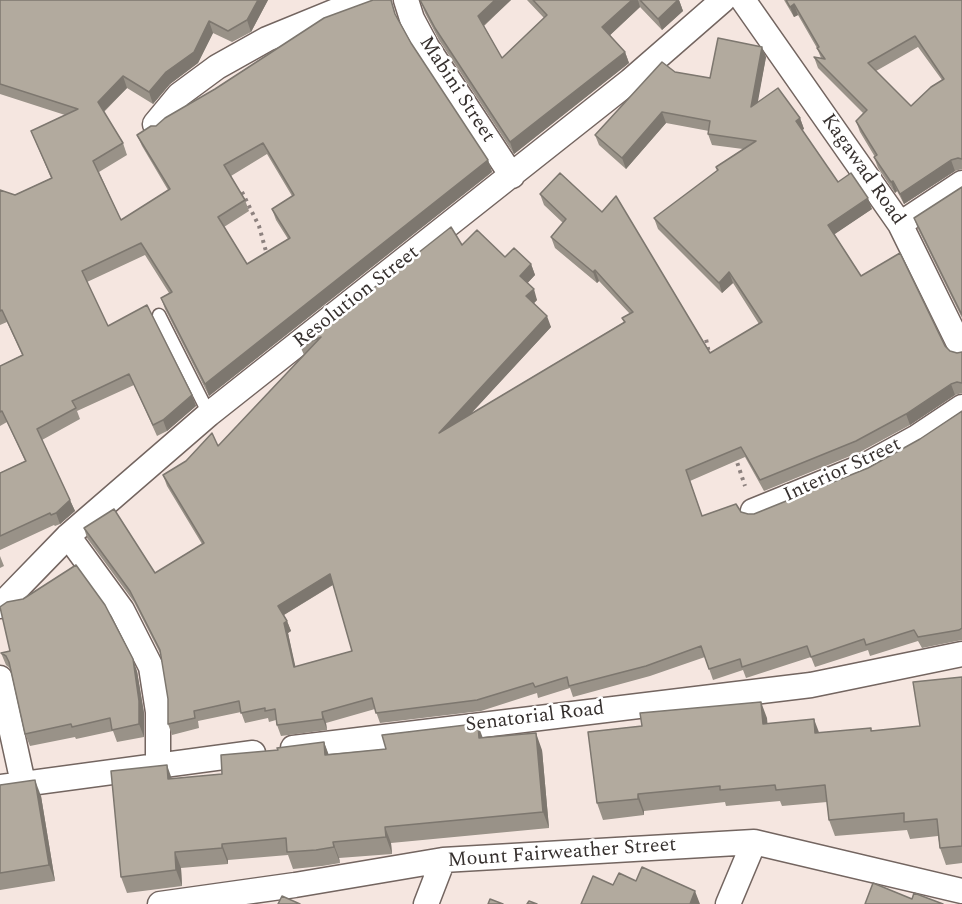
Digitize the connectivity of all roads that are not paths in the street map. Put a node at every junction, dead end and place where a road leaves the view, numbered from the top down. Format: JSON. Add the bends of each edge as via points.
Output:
{"nodes":[{"id":1,"x":370,"y":0,"type":"edge"},
{"id":2,"x":406,"y":0,"type":"edge"},
{"id":3,"x":723,"y":0,"type":"edge"},
{"id":4,"x":743,"y":0,"type":"edge"},
{"id":5,"x":155,"y":124,"type":"edge"},
{"id":6,"x":512,"y":176,"type":"junction"},
{"id":7,"x":962,"y":183,"type":"edge"},
{"id":8,"x":900,"y":224,"type":"junction"},
{"id":9,"x":159,"y":315,"type":"dead end"},
{"id":10,"x":962,"y":350,"type":"edge"},
{"id":11,"x":962,"y":407,"type":"edge"},
{"id":12,"x":209,"y":414,"type":"junction"},
{"id":13,"x":753,"y":511,"type":"edge"},
{"id":14,"x":68,"y":536,"type":"junction"},
{"id":15,"x":0,"y":606,"type":"edge"},
{"id":16,"x":962,"y":654,"type":"edge"},
{"id":17,"x":0,"y":678,"type":"edge"},
{"id":18,"x":158,"y":765,"type":"junction"},
{"id":19,"x":12,"y":785,"type":"edge"},
{"id":20,"x":754,"y":842,"type":"junction"},
{"id":21,"x":443,"y":860,"type":"junction"},
{"id":22,"x":962,"y":891,"type":"edge"},
{"id":23,"x":160,"y":904,"type":"edge"},
{"id":24,"x":426,"y":904,"type":"edge"},
{"id":25,"x":728,"y":904,"type":"edge"}],
"edges":[{"from":1,"to":5,"type":"street","via":[[267,39],[217,67],[179,95]]},
{"from":2,"to":6,"type":"street","name":"Mabini Street","via":[[428,48]]},
{"from":3,"to":6,"type":"street","name":"Resolution Street"},
{"from":4,"to":8,"type":"street","name":"Kagawad Road"},
{"from":6,"to":12,"type":"street","name":"Resolution Street"},
{"from":7,"to":8,"type":"street"},
{"from":8,"to":10,"type":"street","name":"Kagawad Road"},
{"from":9,"to":12,"type":"lane"},
{"from":11,"to":13,"type":"street","name":"Interior Street","via":[[866,465]]},
{"from":12,"to":14,"type":"street","name":"Resolution Street"},
{"from":14,"to":15,"type":"street","name":"Resolution Street"},
{"from":14,"to":18,"type":"street","via":[[122,610],[151,668],[159,712]]},
{"from":16,"to":18,"type":"street","name":"Senatorial Road","via":[[811,685]]},
{"from":17,"to":19,"type":"street"},
{"from":18,"to":19,"type":"street","name":"Senatorial Road"},
{"from":20,"to":21,"type":"street","name":"Mount Fairweather Street"},
{"from":20,"to":22,"type":"street","name":"Mount Fairweather Street"},
{"from":20,"to":25,"type":"street"},
{"from":21,"to":23,"type":"street","name":"Mount Fairweather Street"},
{"from":21,"to":24,"type":"street"}]}
